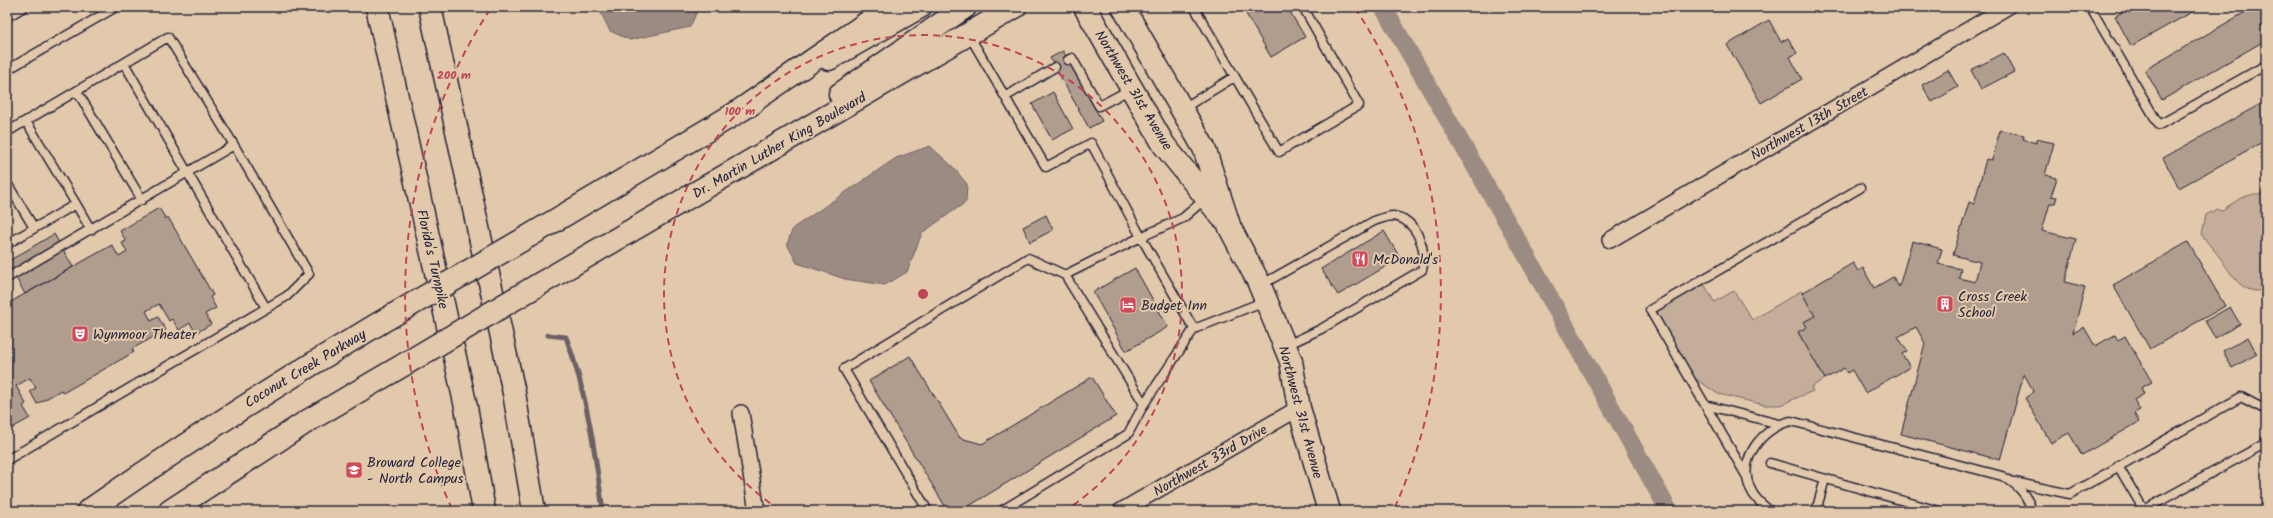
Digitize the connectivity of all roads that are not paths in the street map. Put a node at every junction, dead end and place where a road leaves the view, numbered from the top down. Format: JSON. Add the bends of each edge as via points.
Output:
{"nodes":[{"id":1,"x":24,"y":7,"type":"edge"},
{"id":2,"x":116,"y":7,"type":"edge"},
{"id":3,"x":377,"y":7,"type":"edge"},
{"id":4,"x":430,"y":7,"type":"edge"},
{"id":5,"x":890,"y":7,"type":"edge"},
{"id":6,"x":920,"y":7,"type":"edge"},
{"id":7,"x":965,"y":7,"type":"edge"},
{"id":8,"x":1015,"y":7,"type":"edge"},
{"id":9,"x":1085,"y":7,"type":"edge"},
{"id":10,"x":1123,"y":7,"type":"edge"},
{"id":11,"x":1194,"y":7,"type":"edge"},
{"id":12,"x":1303,"y":7,"type":"edge"},
{"id":13,"x":2006,"y":7,"type":"edge"},
{"id":14,"x":2090,"y":7,"type":"edge"},
{"id":15,"x":7,"y":17,"type":"edge"},
{"id":16,"x":969,"y":34,"type":"junction"},
{"id":17,"x":1068,"y":60,"type":"dead end"},
{"id":18,"x":124,"y":63,"type":"junction"},
{"id":19,"x":2266,"y":65,"type":"edge"},
{"id":20,"x":1056,"y":67,"type":"dead end"},
{"id":21,"x":7,"y":70,"type":"edge"},
{"id":22,"x":1234,"y":77,"type":"junction"},
{"id":23,"x":1132,"y":88,"type":"junction"},
{"id":24,"x":77,"y":91,"type":"junction"},
{"id":25,"x":1005,"y":96,"type":"junction"},
{"id":26,"x":1182,"y":109,"type":"junction"},
{"id":27,"x":736,"y":113,"type":"junction"},
{"id":28,"x":26,"y":121,"type":"junction"},
{"id":29,"x":807,"y":128,"type":"junction"},
{"id":30,"x":7,"y":132,"type":"edge"},
{"id":31,"x":234,"y":145,"type":"junction"},
{"id":32,"x":188,"y":173,"type":"junction"},
{"id":33,"x":7,"y":182,"type":"edge"},
{"id":34,"x":1860,"y":188,"type":"dead end"},
{"id":35,"x":1206,"y":198,"type":"junction"},
{"id":36,"x":142,"y":200,"type":"junction"},
{"id":37,"x":76,"y":204,"type":"junction"},
{"id":38,"x":34,"y":228,"type":"junction"},
{"id":39,"x":1230,"y":228,"type":"junction"},
{"id":40,"x":91,"y":230,"type":"junction"},
{"id":41,"x":1141,"y":238,"type":"junction"},
{"id":42,"x":1610,"y":240,"type":"dead end"},
{"id":43,"x":7,"y":244,"type":"edge"},
{"id":44,"x":1065,"y":275,"type":"junction"},
{"id":45,"x":7,"y":278,"type":"edge"},
{"id":46,"x":1263,"y":293,"type":"junction"},
{"id":47,"x":266,"y":308,"type":"junction"},
{"id":48,"x":1194,"y":329,"type":"junction"},
{"id":49,"x":1284,"y":346,"type":"junction"},
{"id":50,"x":1144,"y":404,"type":"junction"},
{"id":51,"x":1705,"y":404,"type":"junction"},
{"id":52,"x":1299,"y":408,"type":"junction"},
{"id":53,"x":2266,"y":410,"type":"edge"},
{"id":54,"x":741,"y":413,"type":"dead end"},
{"id":55,"x":1779,"y":424,"type":"junction"},
{"id":56,"x":2266,"y":440,"type":"edge"},
{"id":57,"x":7,"y":460,"type":"edge"},
{"id":58,"x":1770,"y":463,"type":"dead end"},
{"id":59,"x":2118,"y":466,"type":"junction"},
{"id":60,"x":1747,"y":477,"type":"junction"},
{"id":61,"x":1825,"y":479,"type":"junction"},
{"id":62,"x":2014,"y":482,"type":"junction"},
{"id":63,"x":88,"y":511,"type":"edge"},
{"id":64,"x":170,"y":511,"type":"edge"},
{"id":65,"x":484,"y":511,"type":"edge"},
{"id":66,"x":534,"y":511,"type":"edge"},
{"id":67,"x":757,"y":511,"type":"edge"},
{"id":68,"x":928,"y":511,"type":"edge"},
{"id":69,"x":1001,"y":511,"type":"edge"},
{"id":70,"x":1121,"y":511,"type":"edge"},
{"id":71,"x":1329,"y":511,"type":"edge"},
{"id":72,"x":1770,"y":511,"type":"edge"},
{"id":73,"x":1816,"y":511,"type":"edge"},
{"id":74,"x":1939,"y":511,"type":"edge"},
{"id":75,"x":2032,"y":511,"type":"edge"}],
"edges":[{"from":1,"to":15,"type":"lane"},
{"from":2,"to":21,"type":"lane"},
{"from":3,"to":65,"type":"main road","name":"Florida's Turnpike","via":[[466,407]]},
{"from":4,"to":66,"type":"main road","via":[[514,393]]},
{"from":5,"to":27,"type":"main road"},
{"from":6,"to":27,"type":"main road"},
{"from":7,"to":29,"type":"main road","via":[[832,100]]},
{"from":8,"to":16,"type":"main road","name":"Dr. Martin Luther King Boulevard"},
{"from":9,"to":23,"type":"main road","name":"Northwest 31st Avenue"},
{"from":10,"to":26,"type":"main road","name":"Northwest 31st Avenue"},
{"from":11,"to":22,"type":"lane"},
{"from":12,"to":22,"type":"lane","via":[[1359,105],[1279,152]]},
{"from":13,"to":42,"type":"street","name":"Northwest 13th Street"},
{"from":14,"to":19,"type":"lane","via":[[2159,124]]},
{"from":16,"to":25,"type":"lane"},
{"from":16,"to":29,"type":"main road","name":"Dr. Martin Luther King Boulevard"},
{"from":17,"to":23,"type":"lane","via":[[1072,58],[1099,106]]},
{"from":18,"to":24,"type":"lane"},
{"from":18,"to":31,"type":"lane","via":[[168,37]]},
{"from":18,"to":32,"type":"lane"},
{"from":20,"to":25,"type":"lane"},
{"from":22,"to":26,"type":"lane"},
{"from":23,"to":35,"type":"main road","name":"Northwest 31st Avenue","via":[[1164,145]]},
{"from":24,"to":28,"type":"lane"},
{"from":24,"to":36,"type":"lane"},
{"from":25,"to":41,"type":"lane","via":[[1046,167],[1091,143]]},
{"from":26,"to":39,"type":"main road","name":"Northwest 31st Avenue","via":[[1204,148]]},
{"from":27,"to":63,"type":"main road","name":"Coconut Creek Parkway","bridge":true,"via":[[278,384],[169,454]]},
{"from":28,"to":30,"type":"lane"},
{"from":28,"to":37,"type":"lane"},
{"from":29,"to":64,"type":"main road","name":"Dr. Martin Luther King Boulevard","bridge":true,"via":[[306,422]]},
{"from":31,"to":32,"type":"lane"},
{"from":31,"to":47,"type":"lane","via":[[309,274],[287,296]]},
{"from":32,"to":36,"type":"lane"},
{"from":32,"to":47,"type":"lane"},
{"from":33,"to":38,"type":"lane"},
{"from":34,"to":51,"type":"lane","via":[[1650,310]]},
{"from":35,"to":39,"type":"main road","name":"Northwest 31st Avenue"},
{"from":35,"to":41,"type":"lane","via":[[1182,218]]},
{"from":36,"to":40,"type":"lane"},
{"from":37,"to":38,"type":"lane"},
{"from":37,"to":40,"type":"lane"},
{"from":38,"to":43,"type":"lane"},
{"from":39,"to":46,"type":"main road","name":"Northwest 31st Avenue"},
{"from":40,"to":45,"type":"lane"},
{"from":41,"to":44,"type":"lane"},
{"from":41,"to":48,"type":"lane"},
{"from":44,"to":50,"type":"lane"},
{"from":44,"to":68,"type":"lane","via":[[1028,258],[844,368]]},
{"from":46,"to":48,"type":"lane"},
{"from":46,"to":49,"type":"main road","name":"Northwest 31st Avenue"},
{"from":46,"to":49,"type":"lane","via":[[1374,221],[1392,216],[1405,221],[1413,228],[1421,243],[1424,258],[1422,270],[1321,329]]},
{"from":47,"to":57,"type":"lane"},
{"from":48,"to":50,"type":"lane"},
{"from":49,"to":52,"type":"main road","name":"Northwest 31st Avenue","via":[[1290,361]]},
{"from":50,"to":69,"type":"lane","via":[[1128,434]]},
{"from":51,"to":55,"type":"lane"},
{"from":51,"to":60,"type":"lane"},
{"from":52,"to":70,"type":"street","name":"Northwest 33rd Drive"},
{"from":52,"to":71,"type":"main road","name":"Northwest 31st Avenue"},
{"from":53,"to":59,"type":"lane","via":[[2241,397]]},
{"from":54,"to":67,"type":"street"},
{"from":55,"to":60,"type":"lane","via":[[1758,442],[1747,464]]},
{"from":55,"to":62,"type":"lane","via":[[1791,421],[2002,476]]},
{"from":56,"to":59,"type":"lane","via":[[2266,443],[2144,510]]},
{"from":58,"to":61,"type":"lane"},
{"from":59,"to":62,"type":"lane","via":[[2070,494]]},
{"from":60,"to":72,"type":"lane","via":[[1754,496]]},
{"from":61,"to":73,"type":"lane"},
{"from":61,"to":74,"type":"lane"},
{"from":62,"to":75,"type":"lane","via":[[2028,500]]}]}
